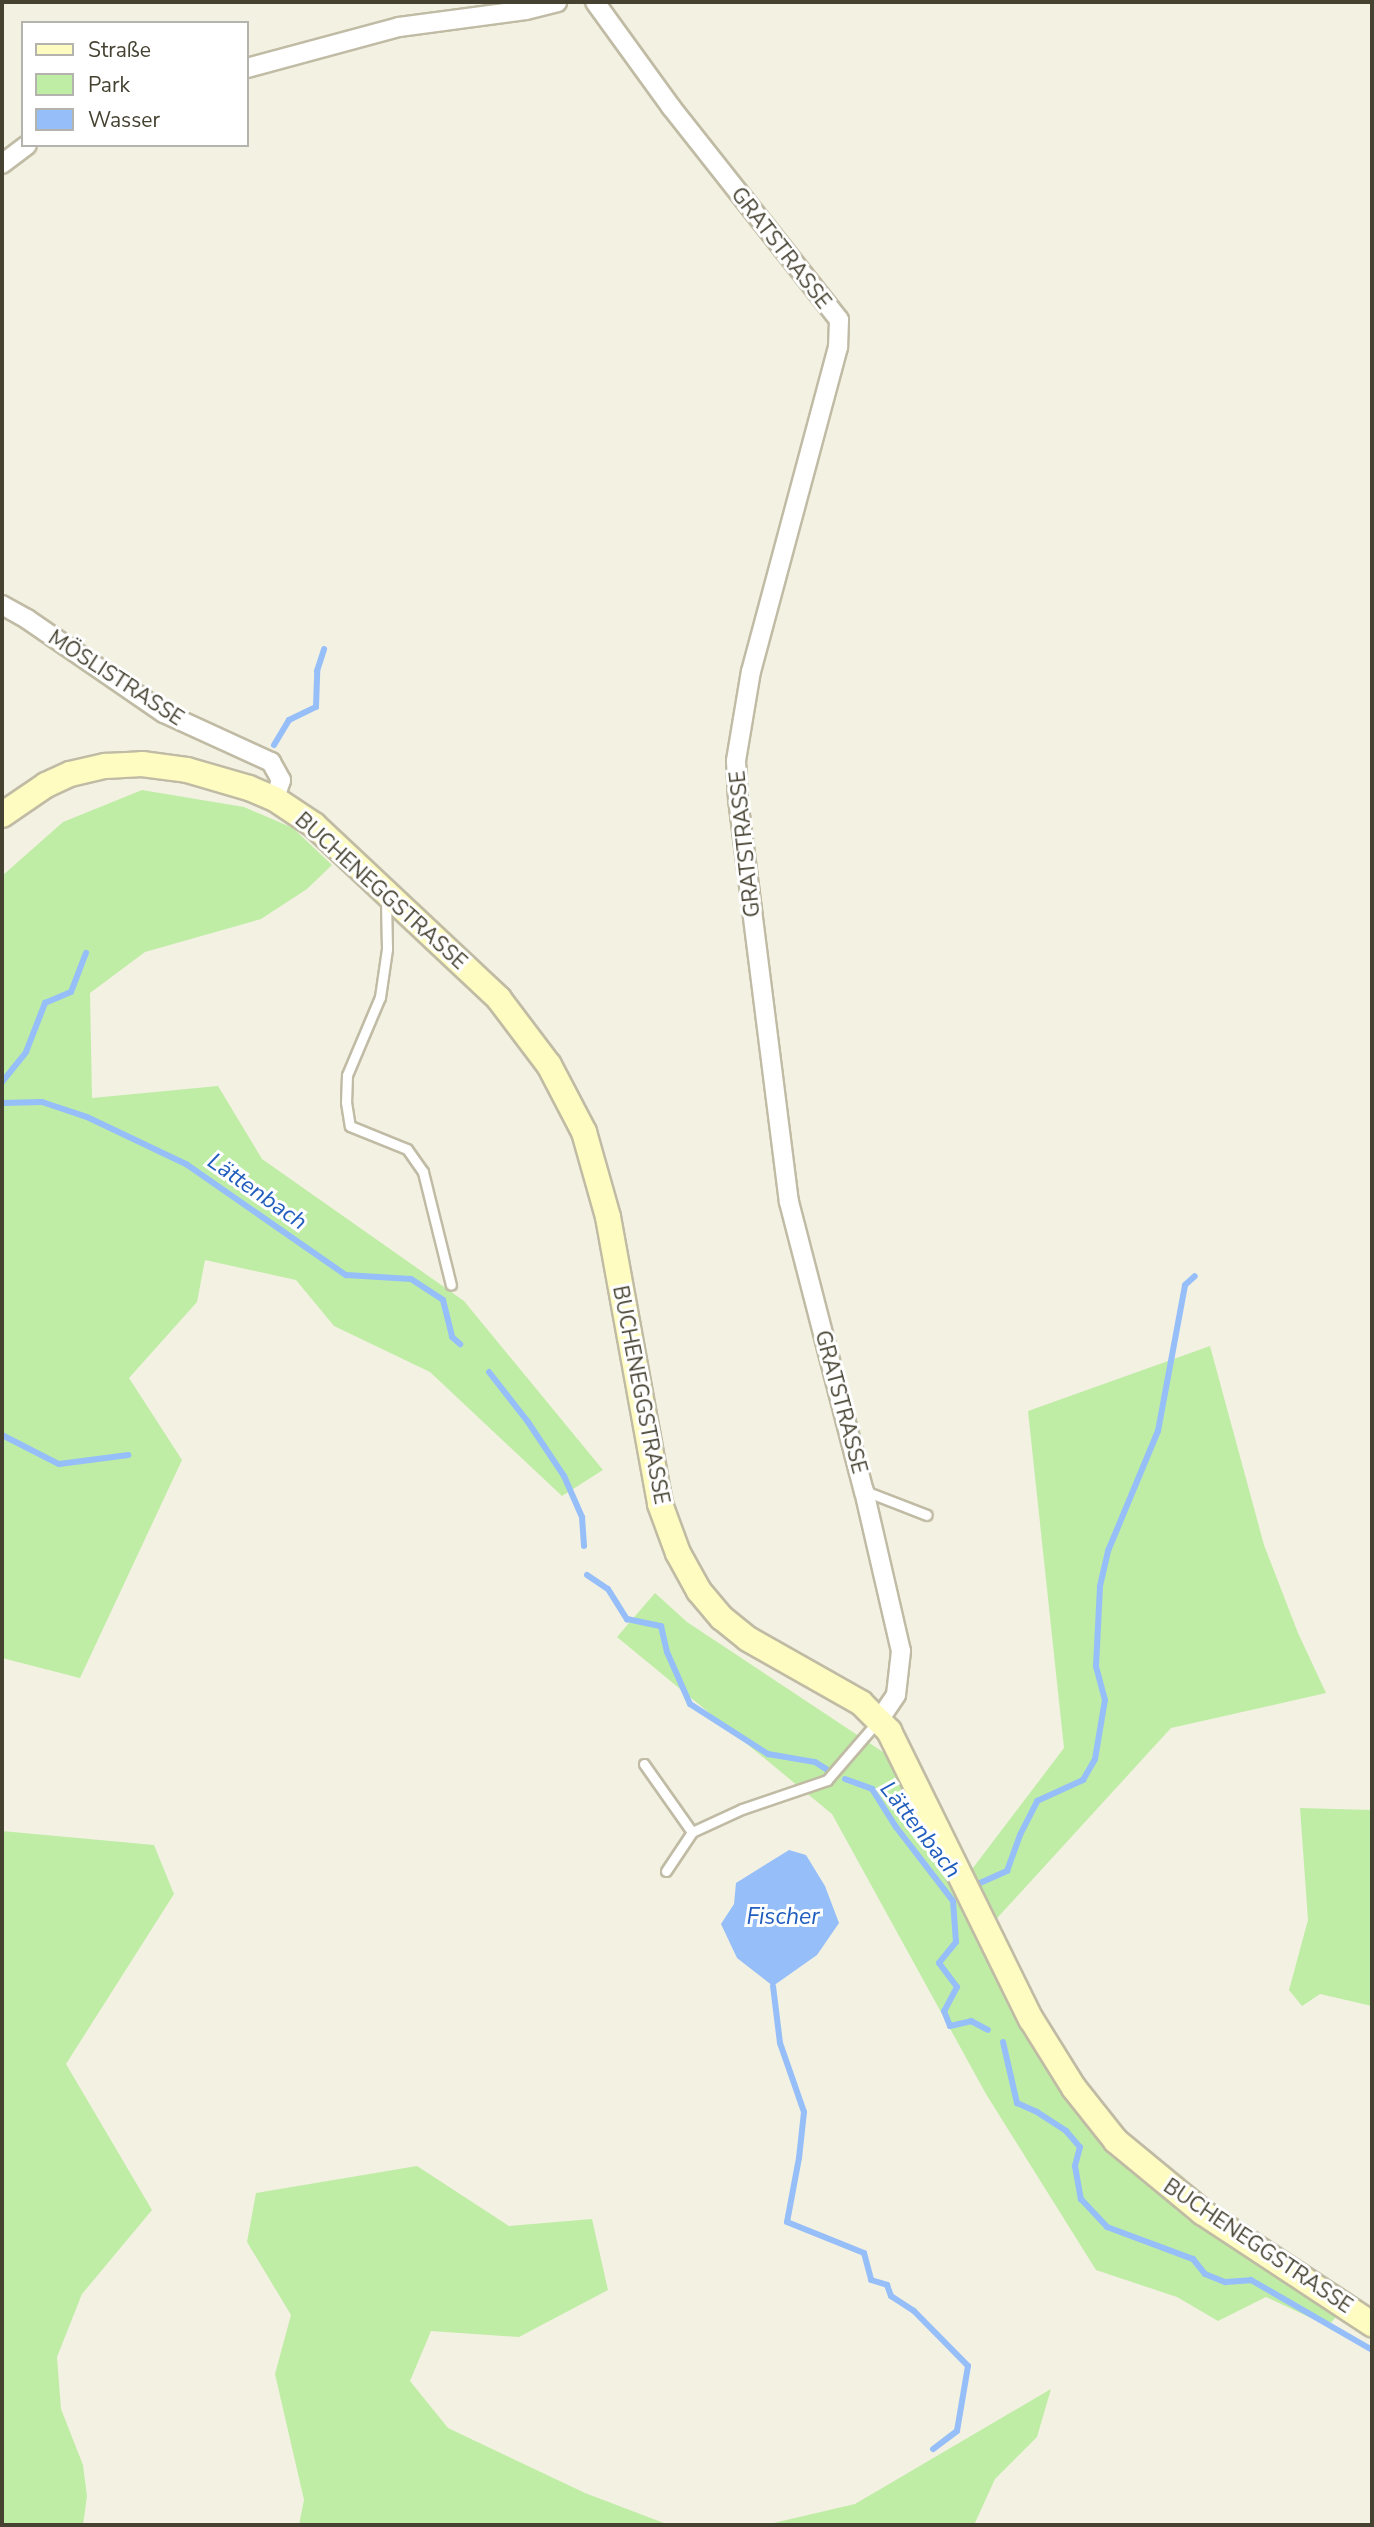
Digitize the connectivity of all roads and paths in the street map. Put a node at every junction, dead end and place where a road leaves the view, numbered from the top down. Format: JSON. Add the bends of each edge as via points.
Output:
{"nodes":[{"id":1,"x":556,"y":2,"type":"edge"},
{"id":2,"x":595,"y":2,"type":"edge"},
{"id":3,"x":248,"y":68,"type":"edge"},
{"id":4,"x":24,"y":147,"type":"edge"},
{"id":5,"x":2,"y":164,"type":"edge"},
{"id":6,"x":2,"y":605,"type":"edge"},
{"id":7,"x":275,"y":799,"type":"junction"},
{"id":8,"x":2,"y":815,"type":"edge"},
{"id":9,"x":386,"y":892,"type":"junction"},
{"id":10,"x":451,"y":1285,"type":"dead end"},
{"id":11,"x":864,"y":1490,"type":"junction"},
{"id":12,"x":927,"y":1515,"type":"dead end"},
{"id":13,"x":880,"y":1719,"type":"junction"},
{"id":14,"x":644,"y":1764,"type":"dead end"},
{"id":15,"x":692,"y":1832,"type":"junction"},
{"id":16,"x":666,"y":1871,"type":"dead end"},
{"id":17,"x":1372,"y":2324,"type":"edge"}],
"edges":[{"from":1,"to":3,"type":"street","via":[[399,27]]},
{"from":2,"to":11,"type":"street","name":"GRATSTRASSE","via":[[671,107],[839,320],[838,347],[751,671],[736,761],[789,1202]]},
{"from":4,"to":5,"type":"street"},
{"from":6,"to":7,"type":"street","name":"MÖSLISTRASSE","via":[[164,713],[271,762],[281,780]]},
{"from":7,"to":8,"type":"street","name":"BUCHENEGGSTRASSE","via":[[208,775],[126,764],[70,774]]},
{"from":7,"to":9,"type":"street","name":"BUCHENEGGSTRASSE","via":[[314,825]]},
{"from":9,"to":10,"type":"lane","via":[[387,949],[380,997],[347,1075],[346,1102],[350,1126],[407,1149],[423,1172]]},
{"from":9,"to":13,"type":"street","name":"BUCHENEGGSTRASSE","via":[[514,1015],[555,1075],[584,1132],[608,1217],[655,1485],[667,1527],[690,1576],[734,1628]]},
{"from":11,"to":12,"type":"lane"},
{"from":11,"to":13,"type":"street","name":"GRATSTRASSE","via":[[901,1651],[896,1695]]},
{"from":13,"to":15,"type":"lane","via":[[827,1780]]},
{"from":13,"to":17,"type":"street","name":"BUCHENEGGSTRASSE","via":[[898,1745],[1031,2019],[1074,2088],[1116,2141],[1202,2212]]},
{"from":14,"to":15,"type":"lane"},
{"from":15,"to":16,"type":"lane"}]}
